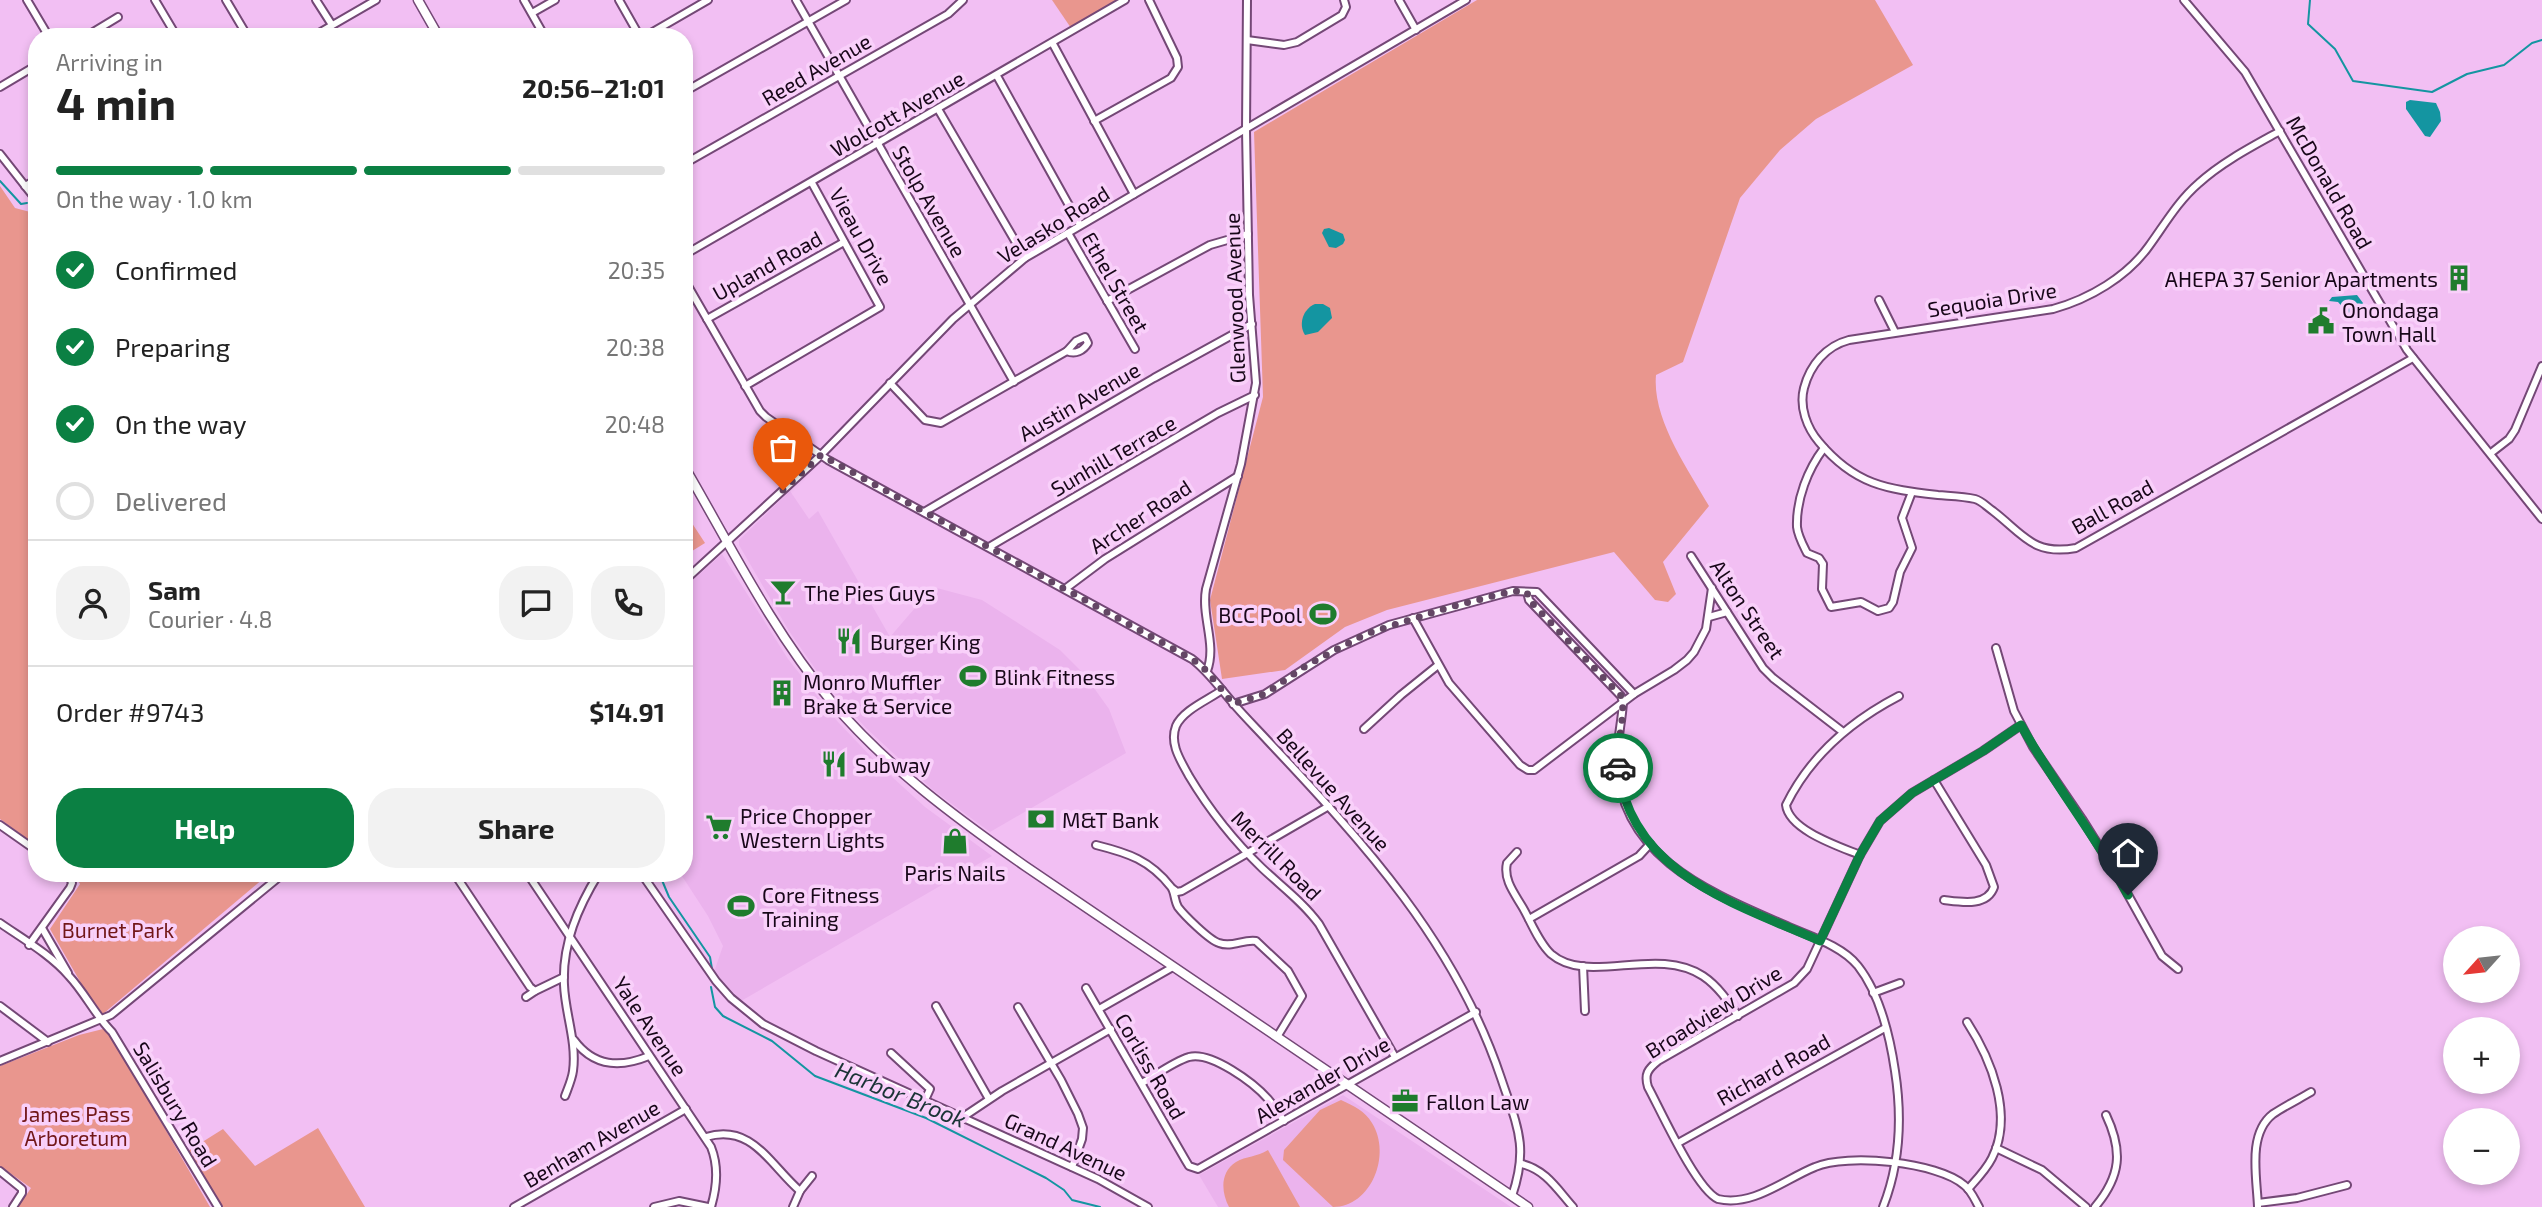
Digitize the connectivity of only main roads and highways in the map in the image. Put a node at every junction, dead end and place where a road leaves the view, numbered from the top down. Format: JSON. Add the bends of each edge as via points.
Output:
{"nodes":[{"id":1,"x":418,"y":0,"type":"edge"},
{"id":2,"x":434,"y":28,"type":"edge"},
{"id":3,"x":693,"y":481,"type":"edge"},
{"id":4,"x":1528,"y":1207,"type":"edge"}],
"edges":[{"from":1,"to":2,"type":"main road"},
{"from":3,"to":4,"type":"main road","via":[[784,637],[815,681],[882,755],[950,813]]}]}
